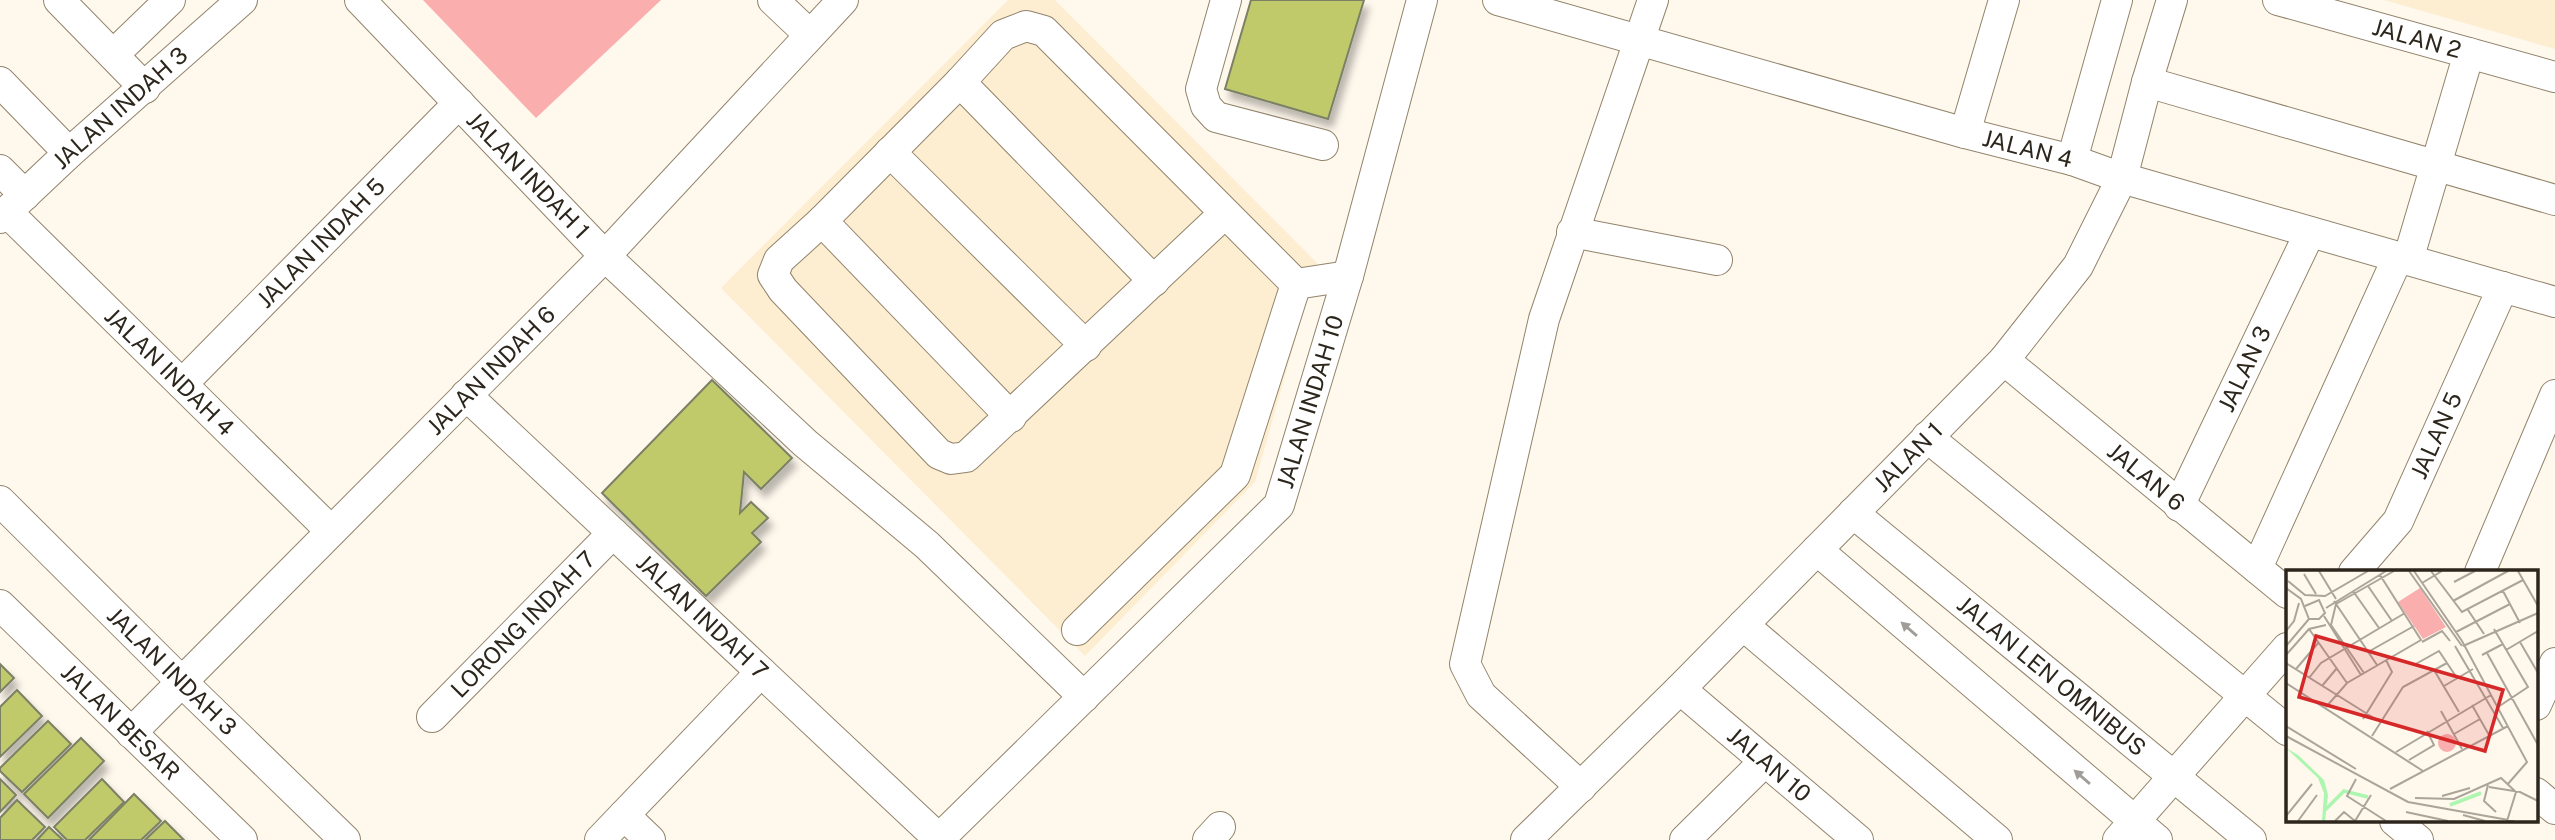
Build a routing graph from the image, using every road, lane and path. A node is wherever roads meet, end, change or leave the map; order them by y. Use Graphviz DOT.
graph roads {
  1 [pos="59,0"];
  2 [pos="170,0"];
  3 [pos="242,0"];
  4 [pos="360,0"];
  5 [pos="773,0"];
  6 [pos="843,0"];
  7 [pos="1226,0"];
  8 [pos="1422,0"];
  9 [pos="1499,0"];
  10 [pos="1653,0"];
  11 [pos="2004,0"];
  12 [pos="2117,0"];
  13 [pos="2172,0"];
  14 [pos="2278,0"];
  15 [pos="810,35"];
  16 [pos="1639,42"];
  17 [pos="2469,53"];
  18 [pos="113,55"];
  19 [pos="2555,77"];
  20 [pos="0,82"];
  21 [pos="960,82"];
  22 [pos="2147,82"];
  23 [pos="145,88"];
  24 [pos="459,103"];
  25 [pos="1965,133"];
  26 [pos="1323,145"];
  27 [pos="890,152"];
  28 [pos="69,153"];
  29 [pos="2072,160"];
  30 [pos="2436,165"];
  31 [pos="0,170"];
  32 [pos="2122,178"];
  33 [pos="2555,200"];
  34 [pos="11,208"];
  35 [pos="1224,214"];
  36 [pos="822,221"];
  37 [pos="1572,232"];
  38 [pos="2310,232"];
  39 [pos="605,256"];
  40 [pos="2403,258"];
  41 [pos="1717,260"];
  42 [pos="1348,276"];
  43 [pos="1154,281"];
  44 [pos="1296,285"];
  45 [pos="2503,287"];
  46 [pos="2555,302"];
  47 [pos="1086,346"];
  48 [pos="2004,360"];
  49 [pos="182,384"];
  50 [pos="466,395"];
  51 [pos="2555,395"];
  52 [pos="1011,417"];
  53 [pos="1927,437"];
  54 [pos="0,501"];
  55 [pos="2179,506"];
  56 [pos="1853,513"];
  57 [pos="331,531"];
  58 [pos="613,533"];
  59 [pos="1816,550"];
  60 [pos="2257,568"];
  61 [pos="2356,570"];
  62 [pos="2481,570"];
  63 [pos="2286,592"];
  64 [pos="0,605"];
  65 [pos="1743,625"];
  66 [pos="1077,631"];
  67 [pos="2286,649"];
  68 [pos="2555,663"];
  69 [pos="761,672"];
  70 [pos="182,682"];
  71 [pos="1680,689"];
  72 [pos="2246,695"];
  73 [pos="1084,697"];
  74 [pos="2538,701"];
  75 [pos="432,717"];
  76 [pos="2286,729"];
  77 [pos="131,733"];
  78 [pos="1765,761"];
  79 [pos="2174,776"];
  80 [pos="1581,787"];
  81 [pos="2538,795"];
  82 [pos="2555,809"];
  83 [pos="624,815"];
  84 [pos="2396,822"];
  85 [pos="2126,831"];
  86 [pos="1849,837"];
  87 [pos="939,839"];
  88 [pos="242,840"];
  89 [pos="345,840"];
  90 [pos="600,840"];
  91 [pos="650,840"];
  92 [pos="1526,840"];
  93 [pos="1685,840"];
  94 [pos="1997,840"];
  95 [pos="2157,840"];
  96 [pos="2251,840"];
  97 [pos="2418,840"];
  1 -- 18 [label="street"];
  2 -- 18 [label="street"];
  3 -- 23 [label="street, JALAN INDAH 3"];
  4 -- 24 [label="street, JALAN INDAH 1"];
  5 -- 15 [label="street"];
  6 -- 15 [label="street, JALAN INDAH 6"];
  7 -- 26 [label="street"];
  8 -- 42 [label="street, JALAN INDAH 10"];
  9 -- 16 [label="street, JALAN 4"];
  10 -- 16 [label="street"];
  11 -- 25 [label="street"];
  12 -- 29 [label="street"];
  13 -- 22 [label="street, JALAN 1"];
  14 -- 17 [label="street, JALAN 2"];
  15 -- 39 [label="street, JALAN INDAH 6"];
  16 -- 25 [label="street, JALAN 4"];
  16 -- 37 [label="street"];
  17 -- 19 [label="street, JALAN 2"];
  17 -- 30 [label="street"];
  18 -- 23 [label="street"];
  20 -- 28 [label="street"];
  21 -- 27 [label="street"];
  21 -- 35 [label="street"];
  21 -- 43 [label="street"];
  22 -- 30 [label="street"];
  22 -- 32 [label="street, JALAN 1"];
  23 -- 28 [label="street, JALAN INDAH 3"];
  24 -- 39 [label="street, JALAN INDAH 1"];
  24 -- 49 [label="street, JALAN INDAH 5"];
  25 -- 29 [label="street, JALAN 4"];
  27 -- 36 [label="street"];
  27 -- 47 [label="street"];
  28 -- 34 [label="street, JALAN INDAH 3"];
  29 -- 32 [label="street, JALAN 4"];
  30 -- 33 [label="street"];
  30 -- 40 [label="street"];
  31 -- 34 [label="street, JALAN INDAH 4"];
  32 -- 38 [label="street, JALAN 4"];
  32 -- 48 [label="street, JALAN 1"];
  34 -- 49 [label="street, JALAN INDAH 4"];
  35 -- 43 [label="street"];
  35 -- 44 [label="street"];
  36 -- 52 [label="street"];
  36 -- 52 [label="street"];
  37 -- 41 [label="street"];
  37 -- 80 [label="street"];
  38 -- 40 [label="street, JALAN 4"];
  38 -- 55 [label="street, JALAN 3"];
  39 -- 50 [label="street, JALAN INDAH 6"];
  39 -- 73 [label="street, JALAN INDAH 1"];
  40 -- 45 [label="street, JALAN 4"];
  40 -- 60 [label="street"];
  42 -- 44 [label="street"];
  42 -- 73 [label="street, JALAN INDAH 10"];
  43 -- 47 [label="street"];
  44 -- 66 [label="street"];
  45 -- 46 [label="street, JALAN 4"];
  45 -- 61 [label="street, JALAN 5"];
  47 -- 52 [label="street"];
  48 -- 53 [label="street, JALAN 1"];
  48 -- 55 [label="street, JALAN 6"];
  49 -- 57 [label="street, JALAN INDAH 4"];
  50 -- 57 [label="street, JALAN INDAH 6"];
  50 -- 58 [label="street, JALAN INDAH 7"];
  51 -- 62 [label="street"];
  53 -- 56 [label="street, JALAN 1"];
  53 -- 72 [label="street"];
  54 -- 70 [label="street, JALAN INDAH 3"];
  55 -- 60 [label="street, JALAN 6"];
  56 -- 59 [label="street, JALAN 1"];
  56 -- 79 [label="street, JALAN LEN OMNIBUS"];
  57 -- 70 [label="street, JALAN INDAH 6"];
  58 -- 69 [label="street, JALAN INDAH 7"];
  58 -- 75 [label="street, LORONG INDAH 7"];
  59 -- 65 [label="street, JALAN 1"];
  85 -- 59 [label="street, one-way"];
  60 -- 63 [label="street, JALAN 6"];
  64 -- 77 [label="street, JALAN BESAR"];
  65 -- 71 [label="street, JALAN 1"];
  65 -- 94 [label="street"];
  67 -- 72 [label="street"];
  68 -- 74 [label="street"];
  69 -- 83 [label="street"];
  69 -- 87 [label="street, JALAN INDAH 7"];
  70 -- 77 [label="street, JALAN INDAH 6"];
  70 -- 89 [label="street, JALAN INDAH 3"];
  71 -- 78 [label="street, JALAN 10"];
  71 -- 80 [label="street, JALAN 1"];
  72 -- 76 [label="street"];
  72 -- 79 [label="street"];
  73 -- 87 [label="street, JALAN INDAH 10"];
  77 -- 88 [label="street, JALAN BESAR"];
  78 -- 86 [label="street, JALAN 10"];
  78 -- 93 [label="street"];
  79 -- 85 [label="street"];
  79 -- 96 [label="street, JALAN LEN OMNIBUS"];
  80 -- 92 [label="street, JALAN 1"];
  81 -- 82 [label="street"];
  83 -- 90 [label="street"];
  83 -- 91 [label="street"];
  84 -- 97 [label="street"];
  85 -- 95 [label="street"];
}
